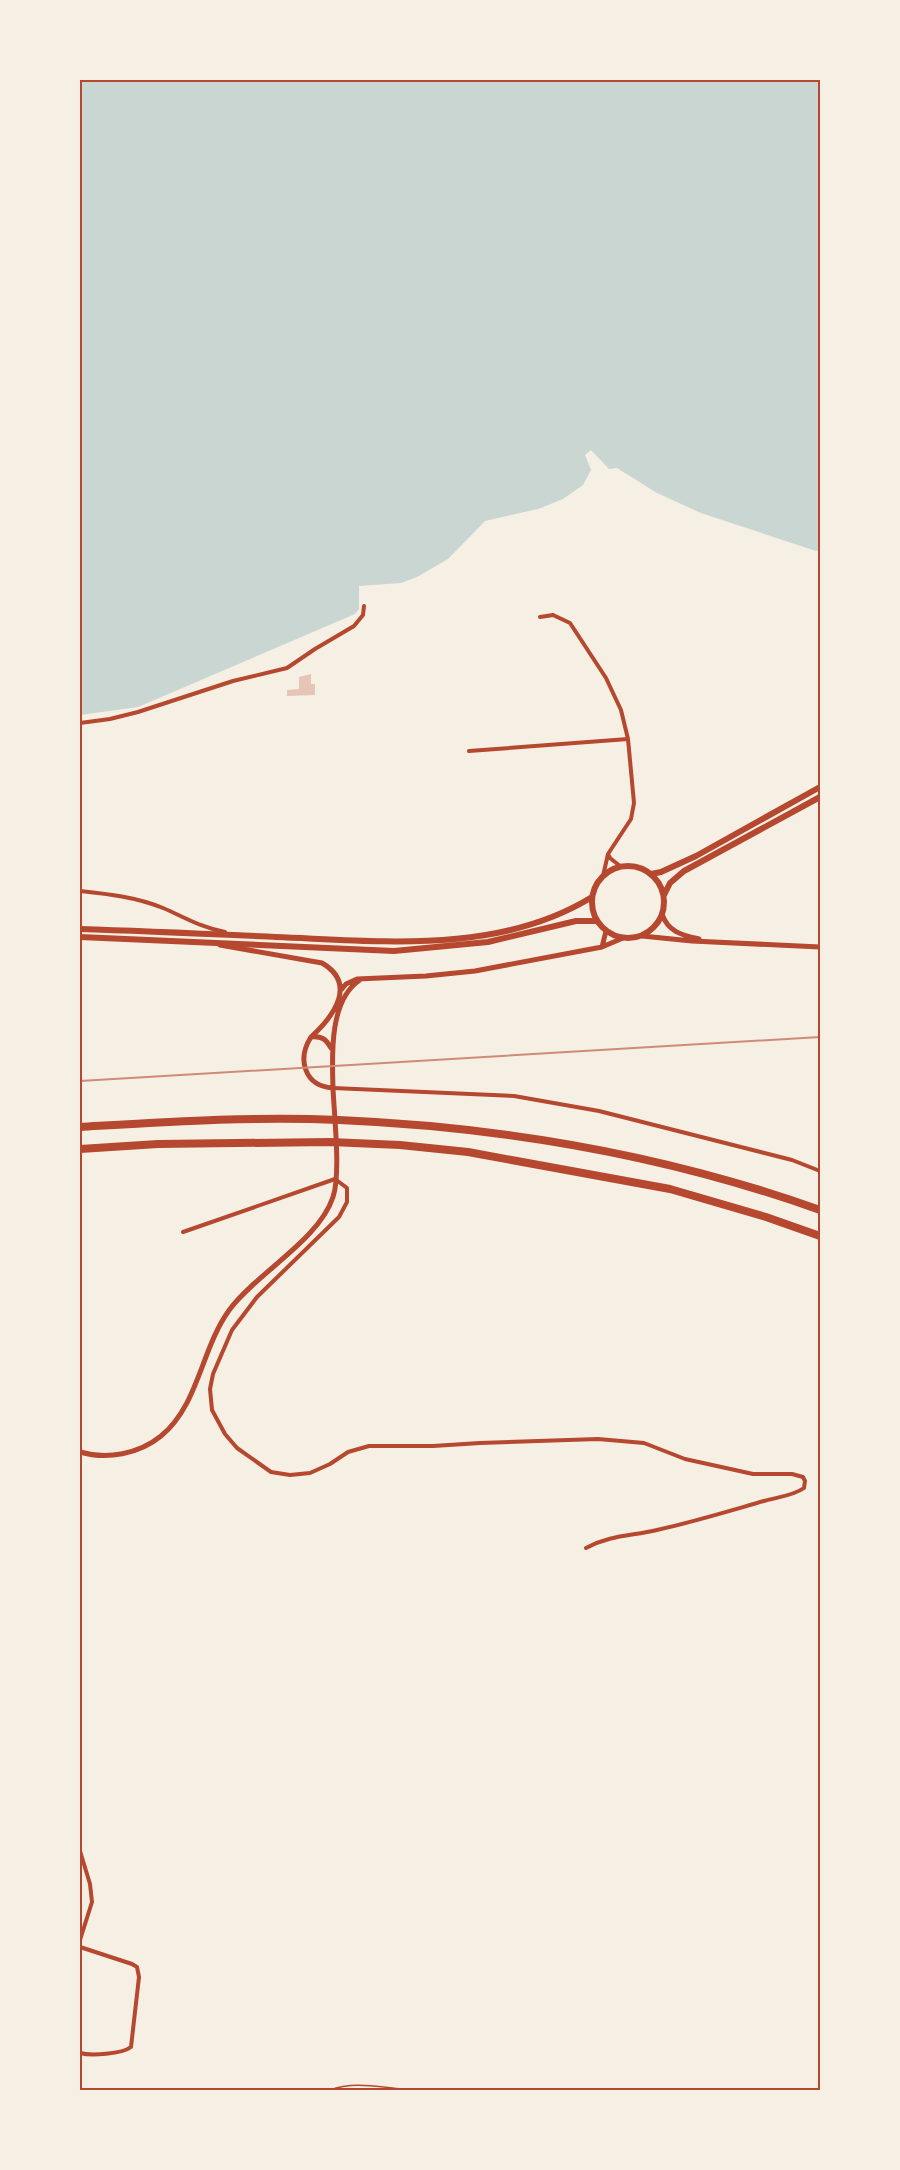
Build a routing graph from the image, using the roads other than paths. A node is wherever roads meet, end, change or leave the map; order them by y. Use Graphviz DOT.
graph roads {
  1 [pos="364,606"];
  2 [pos="540,617"];
  3 [pos="80,723"];
  4 [pos="627,739"];
  5 [pos="469,751"];
  6 [pos="820,788"];
  7 [pos="820,797"];
  8 [pos="608,854"];
  9 [pos="620,866"];
  10 [pos="651,874"];
  11 [pos="603,876"];
  12 [pos="80,891"];
  13 [pos="664,896"];
  14 [pos="592,897"];
  15 [pos="662,914"];
  16 [pos="597,921"];
  17 [pos="80,929"];
  18 [pos="606,932"];
  19 [pos="240,935"];
  20 [pos="642,936"];
  21 [pos="80,937"];
  22 [pos="623,938"];
  23 [pos="198,942"];
  24 [pos="716,942"];
  25 [pos="602,947"];
  26 [pos="820,947"];
  27 [pos="364,978"];
  28 [pos="340,990"];
  29 [pos="311,1037"];
  30 [pos="331,1048"];
  31 [pos="333,1088"];
  32 [pos="80,1127"];
  33 [pos="80,1149"];
  34 [pos="820,1171"];
  35 [pos="335,1179"];
  36 [pos="820,1210"];
  37 [pos="183,1232"];
  38 [pos="820,1236"];
  39 [pos="80,1452"];
  40 [pos="586,1548"];
  41 [pos="80,1851"];
  42 [pos="80,1940"];
  43 [pos="80,1947"];
  44 [pos="80,2053"];
  1 -- 3 [label="street"];
  2 -- 4 [label="street"];
  4 -- 5 [label="street"];
  4 -- 8 [label="street"];
  6 -- 10 [label="main road"];
  7 -- 13 [label="main road"];
  8 -- 9 [label="street"];
  8 -- 11 [label="street"];
  9 -- 10 [label="main road"];
  9 -- 11 [label="main road"];
  10 -- 13 [label="main road"];
  11 -- 14 [label="main road"];
  12 -- 19 [label="street"];
  13 -- 15 [label="main road"];
  14 -- 16 [label="main road"];
  14 -- 19 [label="main road"];
  15 -- 20 [label="main road"];
  15 -- 24 [label="main road"];
  16 -- 18 [label="main road"];
  16 -- 23 [label="main road"];
  17 -- 19 [label="main road"];
  18 -- 22 [label="main road"];
  18 -- 25 [label="main road"];
  20 -- 22 [label="main road"];
  20 -- 24 [label="main road"];
  21 -- 23 [label="main road"];
  22 -- 25 [label="main road"];
  23 -- 28 [label="main road"];
  24 -- 26 [label="main road"];
  25 -- 27 [label="main road"];
  27 -- 28 [label="main road"];
  27 -- 30 [label="main road"];
  28 -- 29 [label="main road"];
  29 -- 30 [label="main road"];
  29 -- 31 [label="main road"];
  30 -- 31 [label="main road"];
  31 -- 34 [label="street"];
  31 -- 35 [label="main road"];
  32 -- 36 [label="highway"];
  33 -- 38 [label="highway"];
  35 -- 37 [label="street"];
  35 -- 39 [label="main road"];
  35 -- 40 [label="street"];
  41 -- 42 [label="street"];
  43 -- 44 [label="street"];
}
